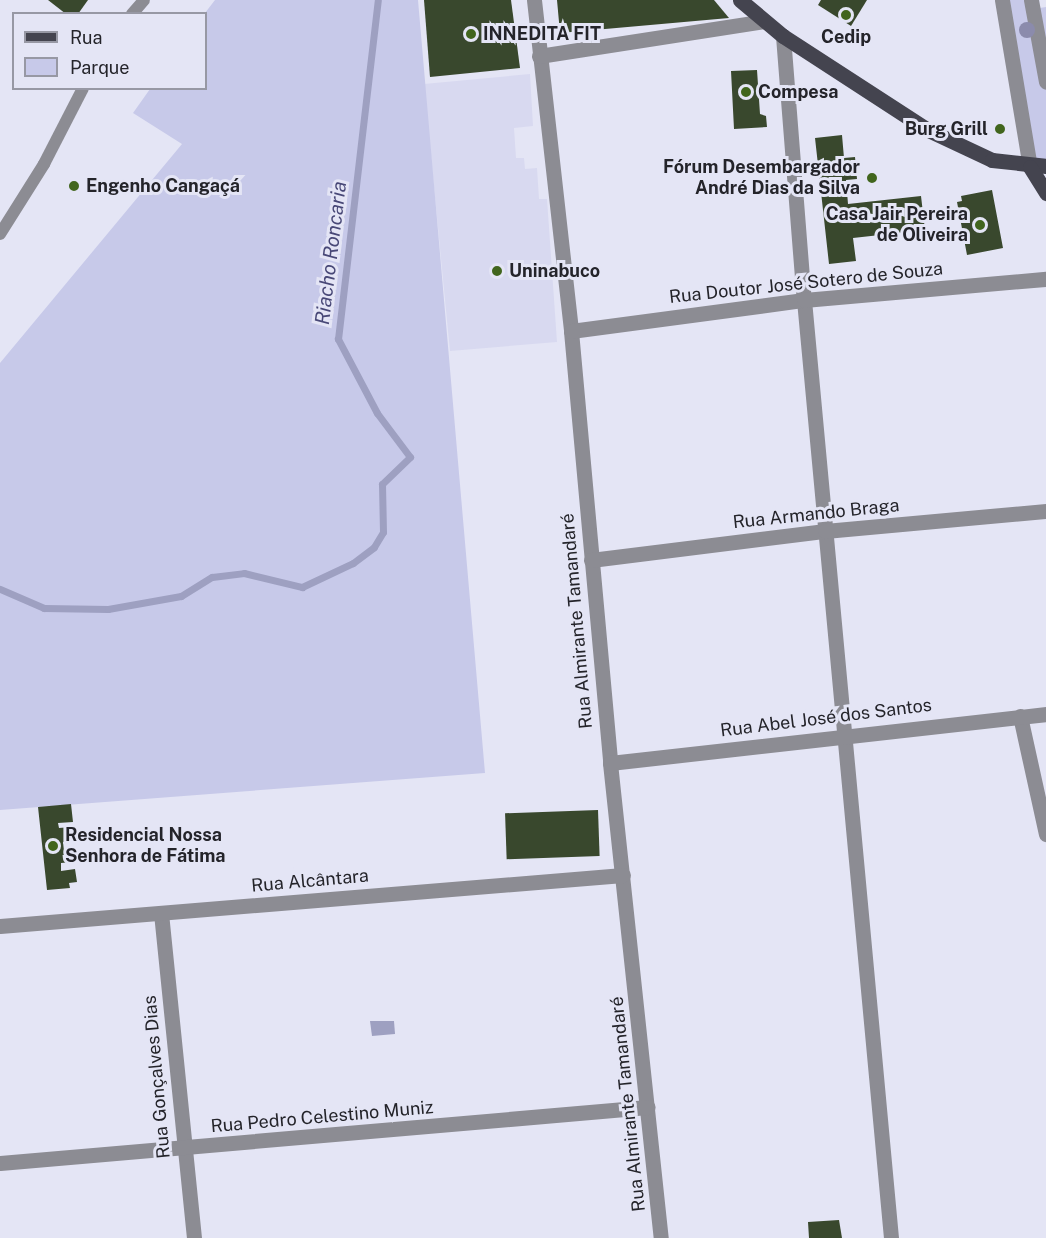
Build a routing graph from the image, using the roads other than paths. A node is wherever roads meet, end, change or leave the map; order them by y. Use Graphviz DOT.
graph roads {
  1 [pos="144,0"];
  2 [pos="534,0"];
  3 [pos="740,0"];
  4 [pos="1002,0"];
  5 [pos="1031,0"];
  6 [pos="134,12"];
  7 [pos="764,21"];
  8 [pos="783,36"];
  9 [pos="539,56"];
  10 [pos="1046,82"];
  11 [pos="82,90"];
  12 [pos="1038,166"];
  13 [pos="1046,193"];
  14 [pos="0,234"];
  15 [pos="1046,279"];
  16 [pos="804,300"];
  17 [pos="571,331"];
  18 [pos="1046,511"];
  19 [pos="825,531"];
  20 [pos="591,560"];
  21 [pos="1046,714"];
  22 [pos="1020,716"];
  23 [pos="845,735"];
  24 [pos="610,763"];
  25 [pos="1046,834"];
  26 [pos="623,875"];
  27 [pos="161,913"];
  28 [pos="0,926"];
  29 [pos="648,1107"];
  30 [pos="183,1149"];
  31 [pos="0,1163"];
  32 [pos="194,1238"];
  33 [pos="661,1238"];
  34 [pos="891,1238"];
  1 -- 6 [label="lane"];
  2 -- 9 [label="street, Rua Almirante Tamandaré"];
  3 -- 7 [label="main road"];
  4 -- 12 [label="street"];
  5 -- 10 [label="street"];
  7 -- 8 [label="main road"];
  7 -- 9 [label="street"];
  8 -- 12 [label="main road"];
  8 -- 16 [label="street"];
  9 -- 17 [label="street, Rua Almirante Tamandaré"];
  11 -- 14 [label="lane"];
  12 -- 13 [label="main road"];
  15 -- 16 [label="street, Rua Doutor José Sotero de Souza"];
  16 -- 17 [label="street, Rua Doutor José Sotero de Souza"];
  16 -- 19 [label="street"];
  17 -- 20 [label="street, Rua Almirante Tamandaré"];
  18 -- 19 [label="street, Rua Armando Braga"];
  19 -- 20 [label="street, Rua Armando Braga"];
  19 -- 23 [label="street"];
  20 -- 24 [label="street, Rua Almirante Tamandaré"];
  21 -- 22 [label="street, Rua Abel José dos Santos"];
  22 -- 23 [label="street, Rua Abel José dos Santos"];
  22 -- 25 [label="street"];
  23 -- 24 [label="street, Rua Abel José dos Santos"];
  23 -- 34 [label="street"];
  24 -- 26 [label="street, Rua Almirante Tamandaré"];
  26 -- 27 [label="street, Rua Alcântara"];
  26 -- 29 [label="street, Rua Almirante Tamandaré"];
  27 -- 28 [label="street, Rua Alcântara"];
  27 -- 30 [label="street, Rua Gonçalves Dias"];
  29 -- 30 [label="street, Rua Pedro Celestino Muniz"];
  29 -- 33 [label="street, Rua Almirante Tamandaré"];
  30 -- 31 [label="street, Rua Pedro Celestino Muniz"];
  30 -- 32 [label="street, Rua Gonçalves Dias"];
}
